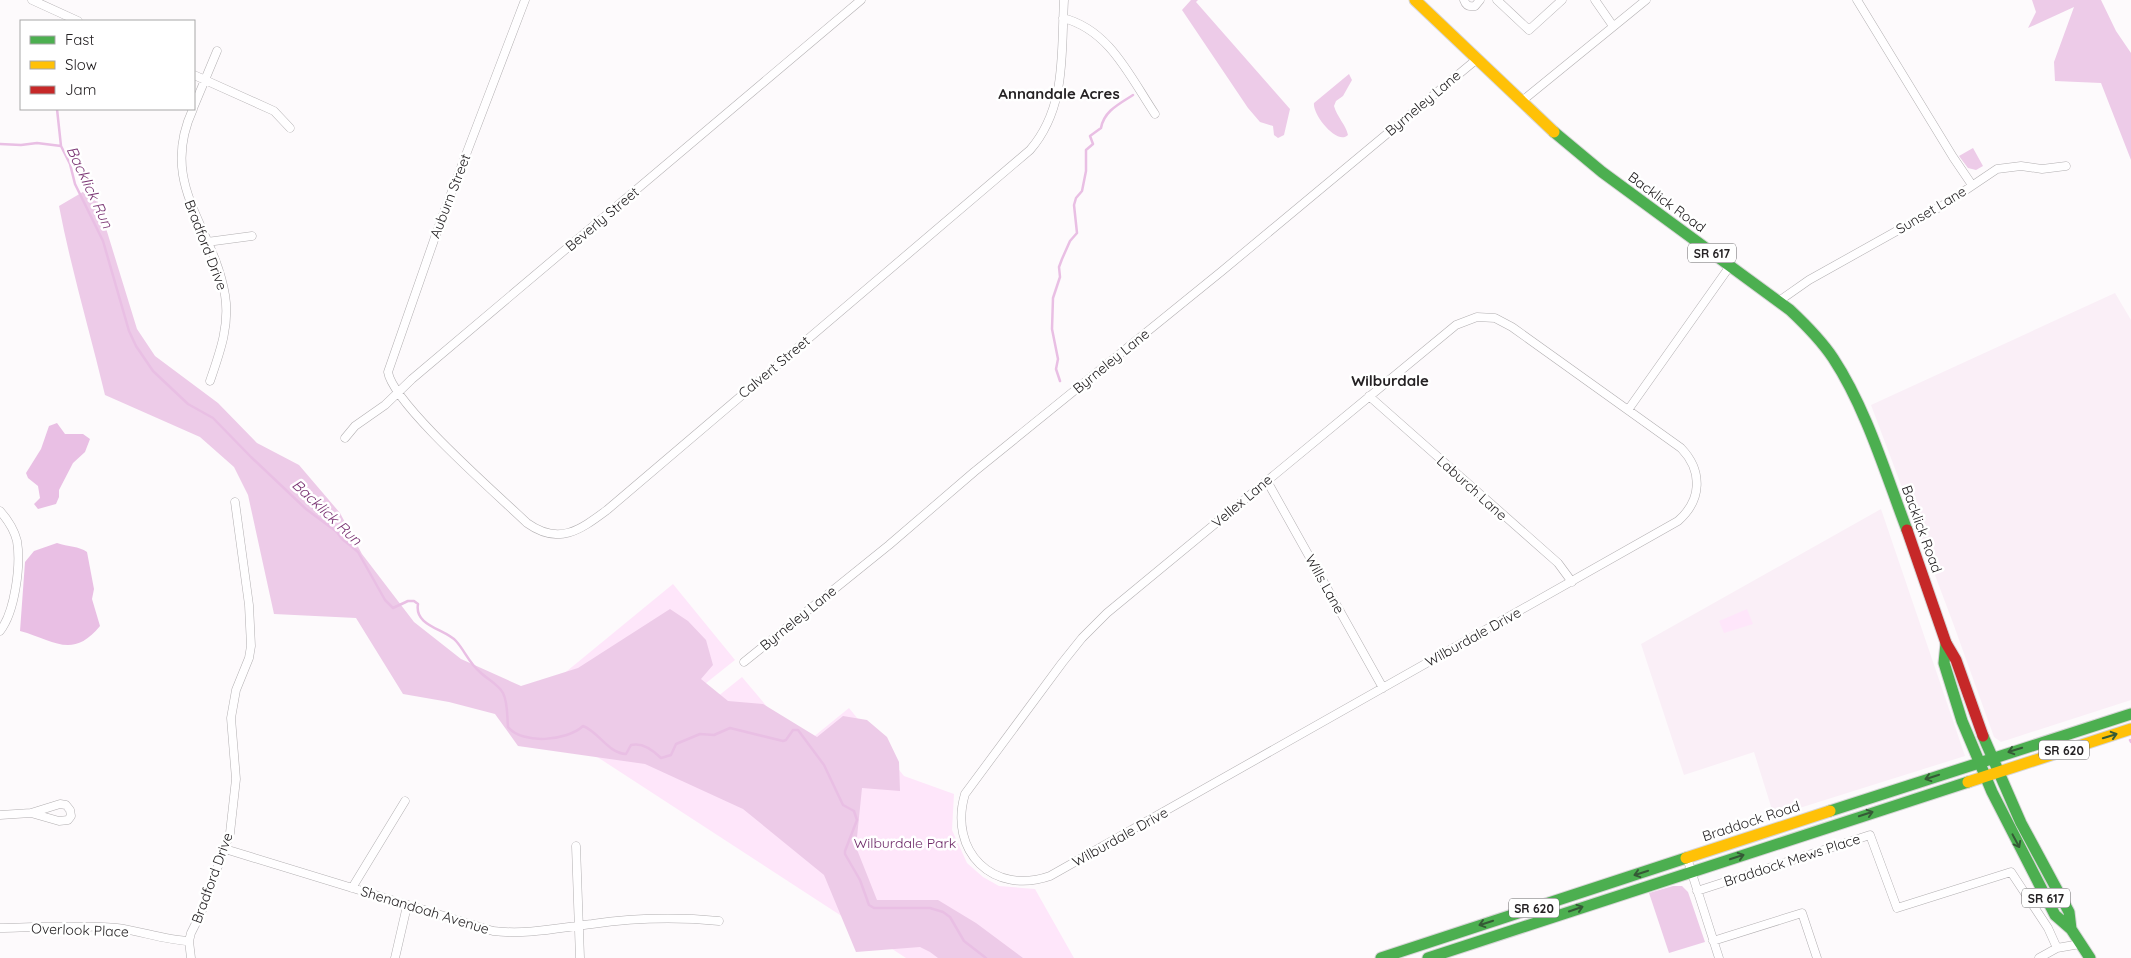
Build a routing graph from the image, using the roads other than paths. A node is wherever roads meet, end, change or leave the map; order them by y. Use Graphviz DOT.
graph roads {
  1 [pos="32,0"];
  2 [pos="525,0"];
  3 [pos="861,0"];
  4 [pos="1064,0"];
  5 [pos="1415,0"];
  6 [pos="1464,0"];
  7 [pos="1480,0"];
  8 [pos="1497,0"];
  9 [pos="1562,0"];
  10 [pos="1595,0"];
  11 [pos="1646,0"];
  12 [pos="1857,0"];
  13 [pos="1063,18"];
  14 [pos="76,20"];
  15 [pos="1613,26"];
  16 [pos="217,51"];
  17 [pos="1477,59"];
  18 [pos="195,75"];
  19 [pos="206,80"];
  20 [pos="1522,101"];
  21 [pos="195,104"];
  22 [pos="192,110"];
  23 [pos="1156,114"];
  24 [pos="290,128"];
  25 [pos="2066,166"];
  26 [pos="1972,185"];
  27 [pos="252,236"];
  28 [pos="207,242"];
  29 [pos="1730,266"];
  30 [pos="1779,301"];
  31 [pos="210,381"];
  32 [pos="398,393"];
  33 [pos="1369,396"];
  34 [pos="1628,410"];
  35 [pos="345,438"];
  36 [pos="1267,481"];
  37 [pos="234,502"];
  38 [pos="0,511"];
  39 [pos="1572,582"];
  40 [pos="0,631"];
  41 [pos="1946,642"];
  42 [pos="744,662"];
  43 [pos="1383,688"];
  44 [pos="2131,714"];
  45 [pos="2131,729"];
  46 [pos="1991,758"];
  47 [pos="1979,762"];
  48 [pos="1997,772"];
  49 [pos="1985,776"];
  50 [pos="405,800"];
  51 [pos="31,813"];
  52 [pos="0,815"];
  53 [pos="576,846"];
  54 [pos="225,849"];
  55 [pos="1687,858"];
  56 [pos="978,863"];
  57 [pos="1691,872"];
  58 [pos="352,888"];
  59 [pos="1697,891"];
  60 [pos="407,906"];
  61 [pos="719,921"];
  62 [pos="578,926"];
  63 [pos="0,928"];
  64 [pos="2071,929"];
  65 [pos="189,941"];
  66 [pos="1713,941"];
  67 [pos="2080,944"];
  68 [pos="1419,946"];
  69 [pos="2057,948"];
  70 [pos="191,958"];
  71 [pos="395,958"];
  72 [pos="580,958"];
  73 [pos="1381,958"];
  74 [pos="1429,958"];
  75 [pos="1719,958"];
  76 [pos="1817,958"];
  77 [pos="2039,958"];
  78 [pos="2090,958"];
  1 -- 14 [label="street"];
  2 -- 32 [label="street, Auburn Street"];
  3 -- 32 [label="street, Beverly Street"];
  4 -- 13 [label="street, Calvert Street"];
  5 -- 17 [label="main road, Backlick Road / SR 617"];
  6 -- 7 [label="street"];
  8 -- 9 [label="street"];
  10 -- 15 [label="street"];
  11 -- 15 [label="street"];
  12 -- 26 [label="street, Sunset Lane"];
  13 -- 23 [label="street"];
  13 -- 32 [label="street, Calvert Street"];
  15 -- 20 [label="street"];
  16 -- 19 [label="street, Bradford Drive"];
  17 -- 20 [label="main road, Backlick Road / SR 617"];
  17 -- 42 [label="street, Byrneley Lane"];
  18 -- 19 [label="street"];
  19 -- 21 [label="street, Bradford Drive"];
  19 -- 24 [label="street"];
  20 -- 29 [label="main road, Backlick Road / SR 617"];
  22 -- 28 [label="street, Bradford Drive"];
  25 -- 26 [label="street"];
  26 -- 30 [label="street, Sunset Lane"];
  27 -- 28 [label="street"];
  28 -- 31 [label="street, Bradford Drive"];
  29 -- 30 [label="main road, Backlick Road / SR 617"];
  29 -- 34 [label="street"];
  30 -- 41 [label="main road, Backlick Road / SR 617"];
  32 -- 35 [label="street, Beverly Street"];
  33 -- 34 [label="street, Vellex Lane"];
  33 -- 36 [label="street, Vellex Lane"];
  33 -- 39 [label="street, Laburch Lane"];
  34 -- 39 [label="street, Wilburdale Drive"];
  36 -- 43 [label="street, Wills Lane"];
  36 -- 56 [label="street, Vellex Lane"];
  37 -- 54 [label="street, Bradford Drive"];
  38 -- 40 [label="street"];
  39 -- 43 [label="street, Wilburdale Drive"];
  41 -- 46 [label="main road, Backlick Road / SR 617"];
  41 -- 47 [label="main road, Backlick Road / SR 617"];
  43 -- 56 [label="street, Wilburdale Drive"];
  44 -- 46 [label="main road, Braddock Road / SR 620, one-way"];
  48 -- 45 [label="main road, SR 620, one-way"];
  46 -- 47 [label="main road, Braddock Road / SR 620"];
  46 -- 48 [label="main road, Backlick Road / SR 617"];
  47 -- 49 [label="main road, Backlick Road / SR 617"];
  47 -- 55 [label="main road, Braddock Road / SR 620, one-way"];
  48 -- 49 [label="main road, SR 620"];
  48 -- 64 [label="main road, Backlick Road / SR 617"];
  57 -- 49 [label="main road, SR 620, one-way"];
  49 -- 64 [label="main road, Backlick Road / SR 617, one-way"];
  50 -- 58 [label="street"];
  51 -- 52 [label="street"];
  53 -- 62 [label="street"];
  54 -- 58 [label="street, Shenandoah Avenue"];
  54 -- 65 [label="street, Bradford Drive"];
  55 -- 57 [label="street"];
  55 -- 68 [label="main road, Braddock Road / SR 620, one-way"];
  57 -- 59 [label="street"];
  74 -- 57 [label="main road, SR 620, one-way"];
  58 -- 60 [label="street, Shenandoah Avenue"];
  59 -- 66 [label="street"];
  59 -- 69 [label="street, Braddock Mews Place"];
  60 -- 62 [label="street, Shenandoah Avenue"];
  60 -- 71 [label="street"];
  61 -- 62 [label="street, Shenandoah Avenue"];
  62 -- 72 [label="street"];
  63 -- 65 [label="street, Overlook Place"];
  64 -- 67 [label="main road, Backlick Road / SR 617"];
  65 -- 70 [label="street, Bradford Drive"];
  66 -- 75 [label="street"];
  66 -- 76 [label="street"];
  67 -- 69 [label="street"];
  67 -- 78 [label="main road, Backlick Road / SR 617"];
  68 -- 73 [label="main road, Braddock Road / SR 620"];
  68 -- 74 [label="street"];
  69 -- 77 [label="street"];
}
